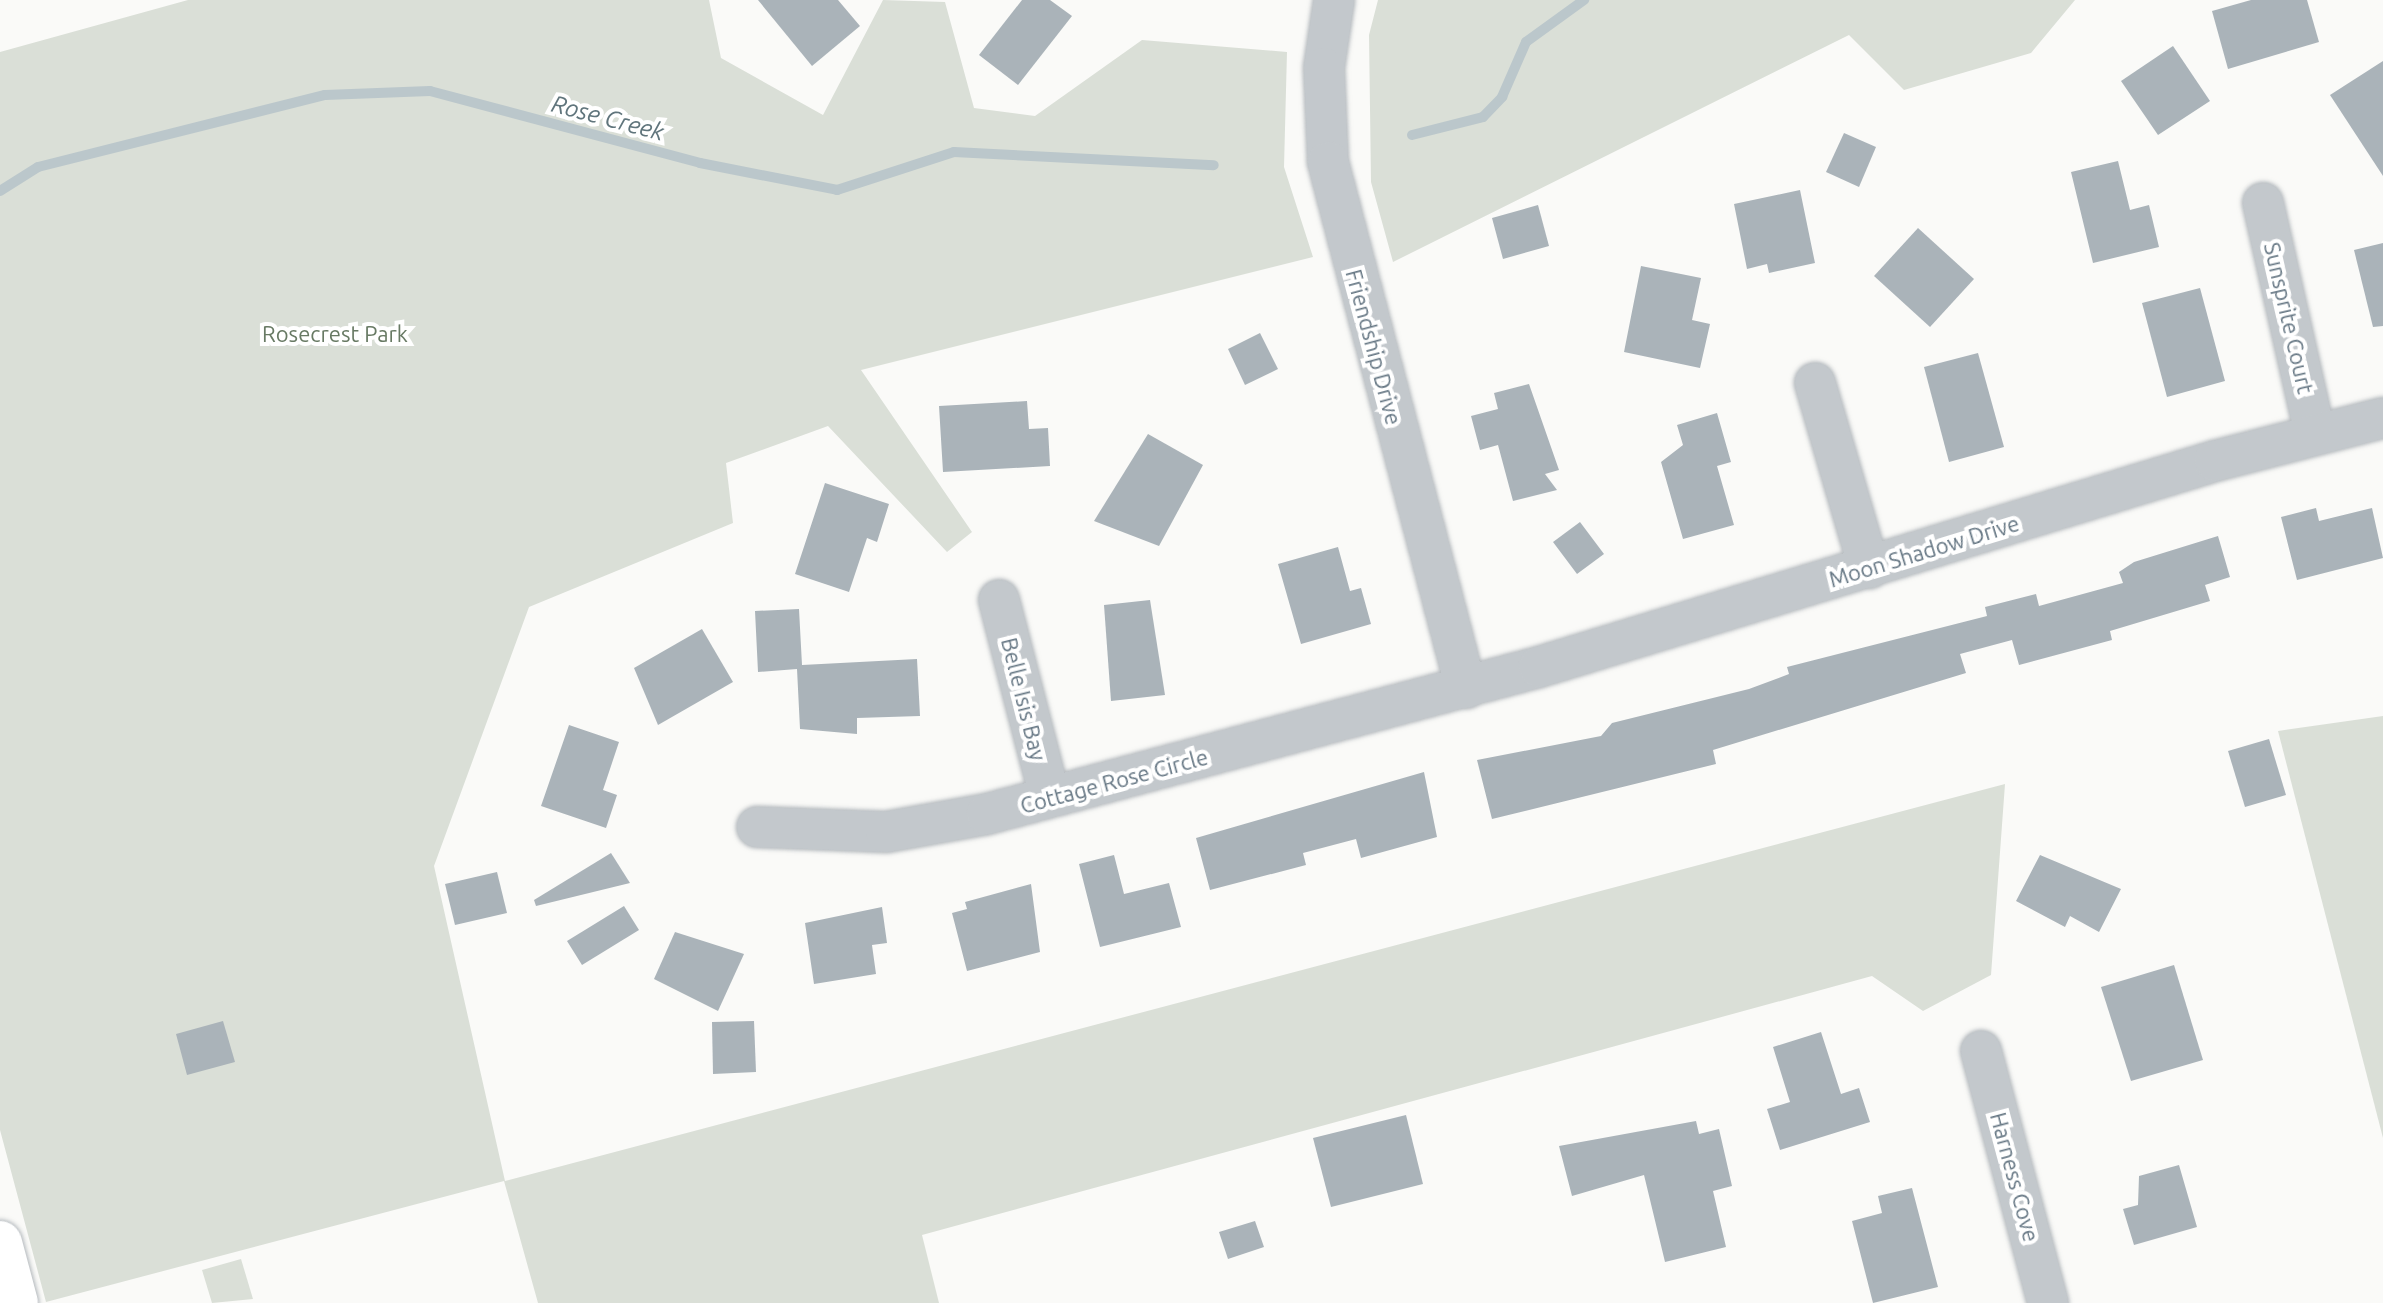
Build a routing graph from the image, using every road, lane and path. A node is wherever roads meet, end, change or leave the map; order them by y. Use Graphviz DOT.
graph roads {
  1 [pos="1334,0"];
  2 [pos="2263,203"];
  3 [pos="1815,383"];
  4 [pos="2383,418"];
  5 [pos="2315,433"];
  6 [pos="1869,568"];
  7 [pos="999,600"];
  8 [pos="1466,688"];
  9 [pos="1050,797"];
  10 [pos="757,827"];
  11 [pos="1981,1051"];
  12 [pos="0,1243"];
  13 [pos="16,1303"];
  14 [pos="2048,1303"];
  1 -- 8 [label="street, Friendship Drive"];
  2 -- 5 [label="street, Sunsprite Court"];
  3 -- 6 [label="street"];
  4 -- 5 [label="street, Moon Shadow Drive"];
  5 -- 6 [label="street, Moon Shadow Drive"];
  6 -- 8 [label="street, Moon Shadow Drive"];
  7 -- 9 [label="street, Belle Isis Bay"];
  8 -- 9 [label="street, Cottage Rose Circle"];
  9 -- 10 [label="street, Cottage Rose Circle"];
  11 -- 14 [label="street, Harness Cove"];
  12 -- 13 [label="main road"];
}
